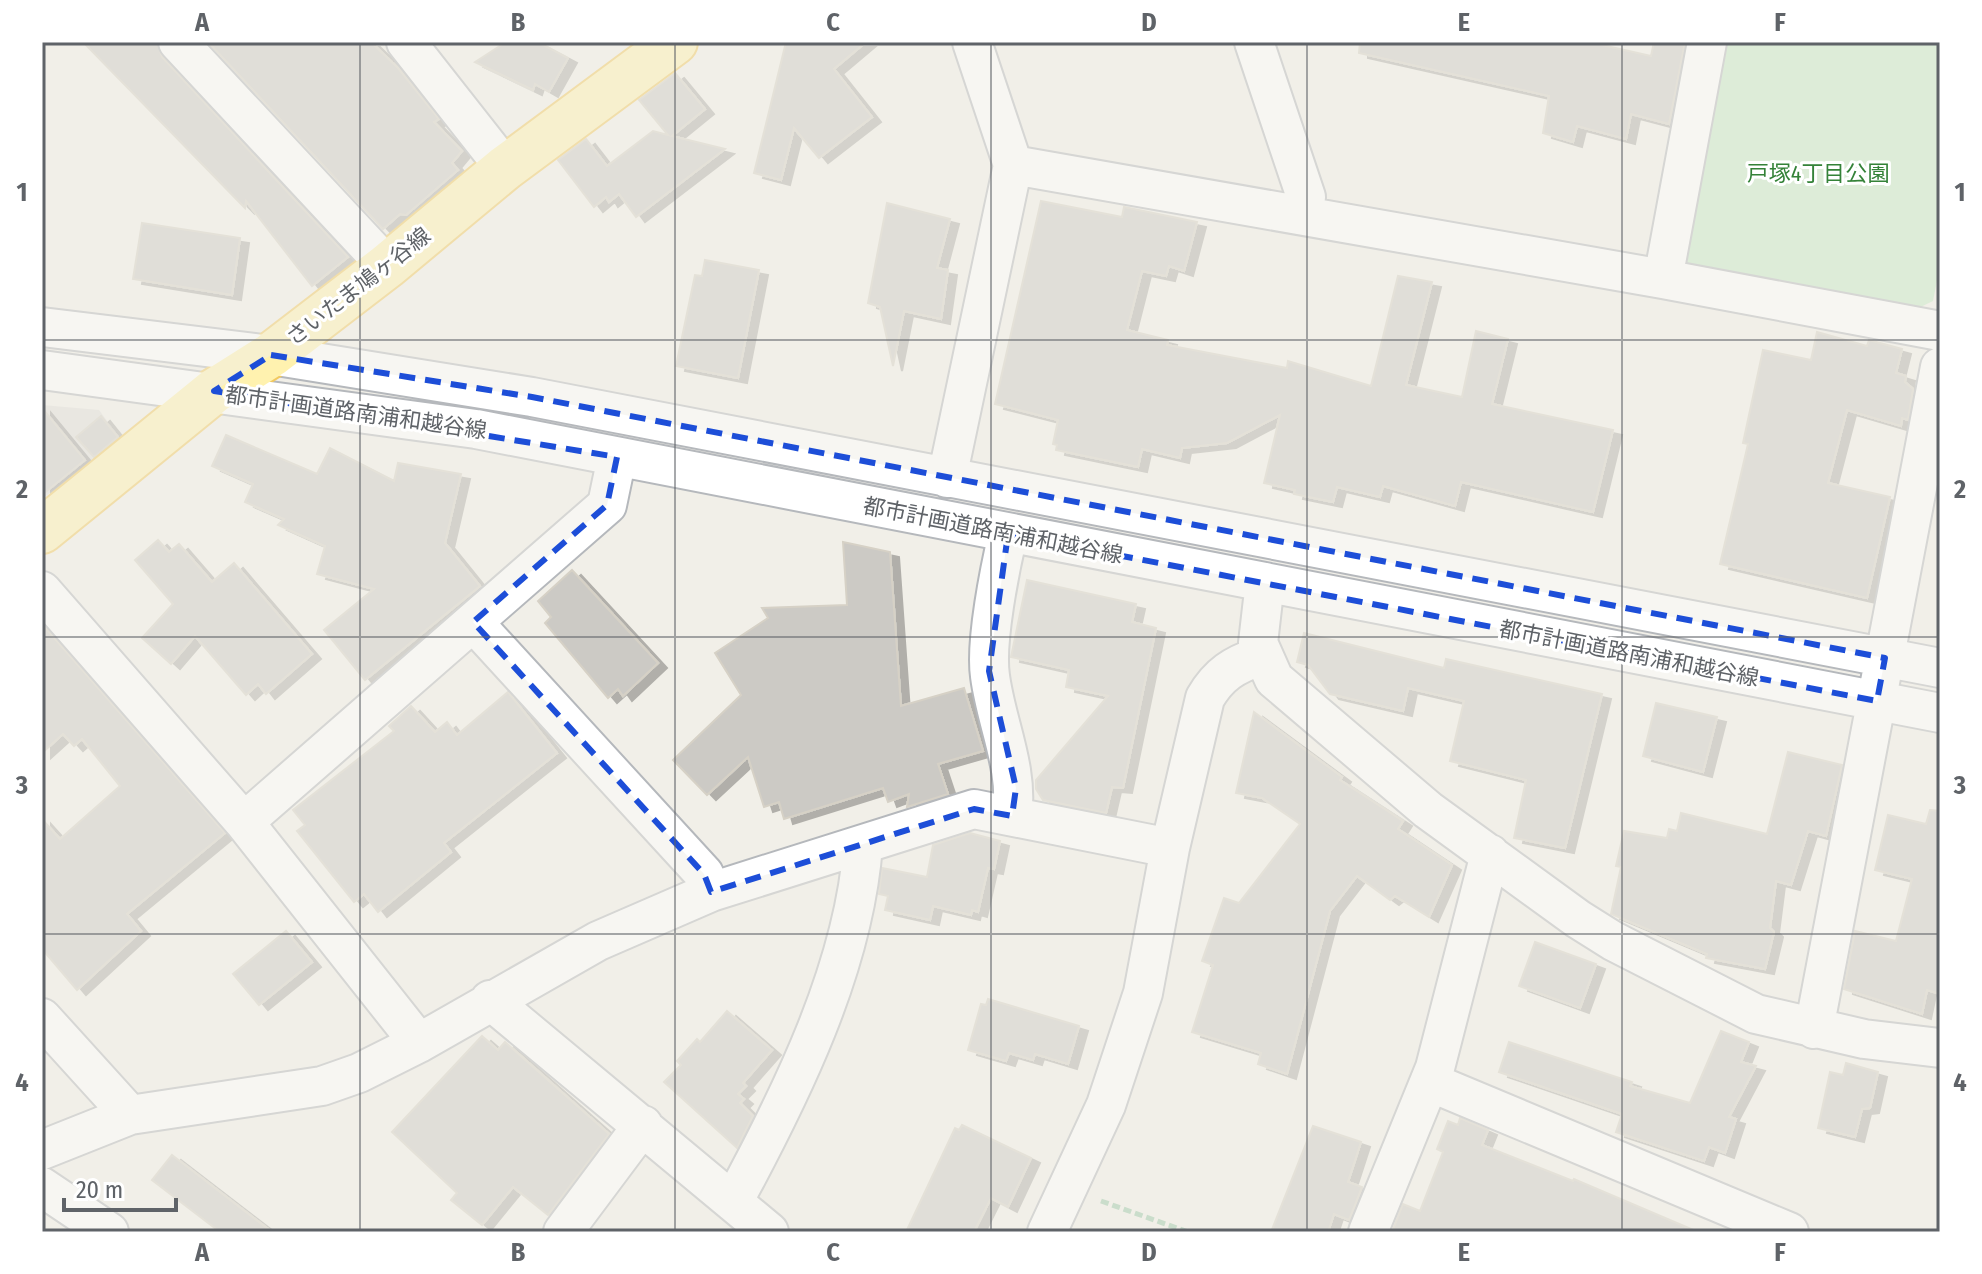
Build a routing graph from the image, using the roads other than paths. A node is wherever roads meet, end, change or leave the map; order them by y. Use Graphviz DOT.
graph roads {
  1 [pos="178,42"];
  2 [pos="406,42"];
  3 [pos="675,42"];
  4 [pos="972,42"];
  5 [pos="1254,42"];
  6 [pos="1707,42"];
  7 [pos="1013,165"];
  8 [pos="505,168"];
  9 [pos="1303,215"];
  10 [pos="387,266"];
  11 [pos="1663,279"];
  12 [pos="42,327"];
  13 [pos="1940,331"];
  14 [pos="271,355"];
  15 [pos="1940,367"];
  16 [pos="42,370"];
  17 [pos="214,391"];
  18 [pos="617,457"];
  19 [pos="947,478"];
  20 [pos="42,531"];
  21 [pos="1008,534"];
  22 [pos="1265,582"];
  23 [pos="42,591"];
  24 [pos="473,622"];
  25 [pos="1260,656"];
  26 [pos="1885,658"];
  27 [pos="1940,668"];
  28 [pos="1877,701"];
  29 [pos="1940,713"];
  30 [pos="1012,816"];
  31 [pos="244,822"];
  32 [pos="863,845"];
  33 [pos="1170,848"];
  34 [pos="1490,854"];
  35 [pos="711,892"];
  36 [pos="490,1000"];
  37 [pos="42,1018"];
  38 [pos="1814,1029"];
  39 [pos="419,1043"];
  40 [pos="1940,1048"];
  41 [pos="1430,1082"];
  42 [pos="130,1115"];
  43 [pos="643,1125"];
  44 [pos="42,1150"];
  45 [pos="42,1187"];
  46 [pos="748,1221"];
  47 [pos="109,1232"];
  48 [pos="563,1232"];
  49 [pos="1047,1232"];
  50 [pos="1368,1232"];
  51 [pos="1789,1232"];
  1 -- 10 [label="street"];
  2 -- 8 [label="street"];
  3 -- 8 [label="main road, さいたま鳩ヶ谷線"];
  4 -- 7 [label="street"];
  5 -- 9 [label="street"];
  6 -- 11 [label="street"];
  7 -- 9 [label="street"];
  7 -- 19 [label="street"];
  8 -- 10 [label="main road, さいたま鳩ヶ谷線"];
  9 -- 11 [label="street"];
  10 -- 14 [label="main road, さいたま鳩ヶ谷線"];
  11 -- 13 [label="street"];
  12 -- 14 [label="street, 都市計画道路南浦和越谷線"];
  14 -- 17 [label="main road, さいたま鳩ヶ谷線"];
  14 -- 19 [label="street, 都市計画道路南浦和越谷線"];
  15 -- 26 [label="street"];
  16 -- 17 [label="street, 都市計画道路南浦和越谷線"];
  17 -- 18 [label="street, 都市計画道路南浦和越谷線"];
  17 -- 20 [label="main road, さいたま鳩ヶ谷線"];
  18 -- 21 [label="street, 都市計画道路南浦和越谷線"];
  18 -- 24 [label="street"];
  19 -- 26 [label="street, 都市計画道路南浦和越谷線"];
  21 -- 22 [label="street, 都市計画道路南浦和越谷線"];
  21 -- 30 [label="street"];
  22 -- 25 [label="street"];
  22 -- 28 [label="street, 都市計画道路南浦和越谷線"];
  23 -- 31 [label="street"];
  24 -- 31 [label="street"];
  24 -- 35 [label="street"];
  25 -- 33 [label="street"];
  25 -- 34 [label="street"];
  26 -- 27 [label="street, 都市計画道路南浦和越谷線"];
  26 -- 28 [label="street"];
  28 -- 29 [label="street, 都市計画道路南浦和越谷線"];
  28 -- 38 [label="street"];
  30 -- 32 [label="street"];
  30 -- 33 [label="street"];
  31 -- 39 [label="street"];
  32 -- 35 [label="street"];
  32 -- 46 [label="street"];
  33 -- 49 [label="street"];
  34 -- 38 [label="street"];
  34 -- 41 [label="street"];
  35 -- 36 [label="street"];
  36 -- 39 [label="street"];
  36 -- 43 [label="street"];
  37 -- 42 [label="street"];
  38 -- 40 [label="street"];
  39 -- 42 [label="street"];
  41 -- 50 [label="street"];
  41 -- 51 [label="street"];
  42 -- 44 [label="street"];
  43 -- 46 [label="street"];
  43 -- 48 [label="street"];
  45 -- 47 [label="street"];
}
